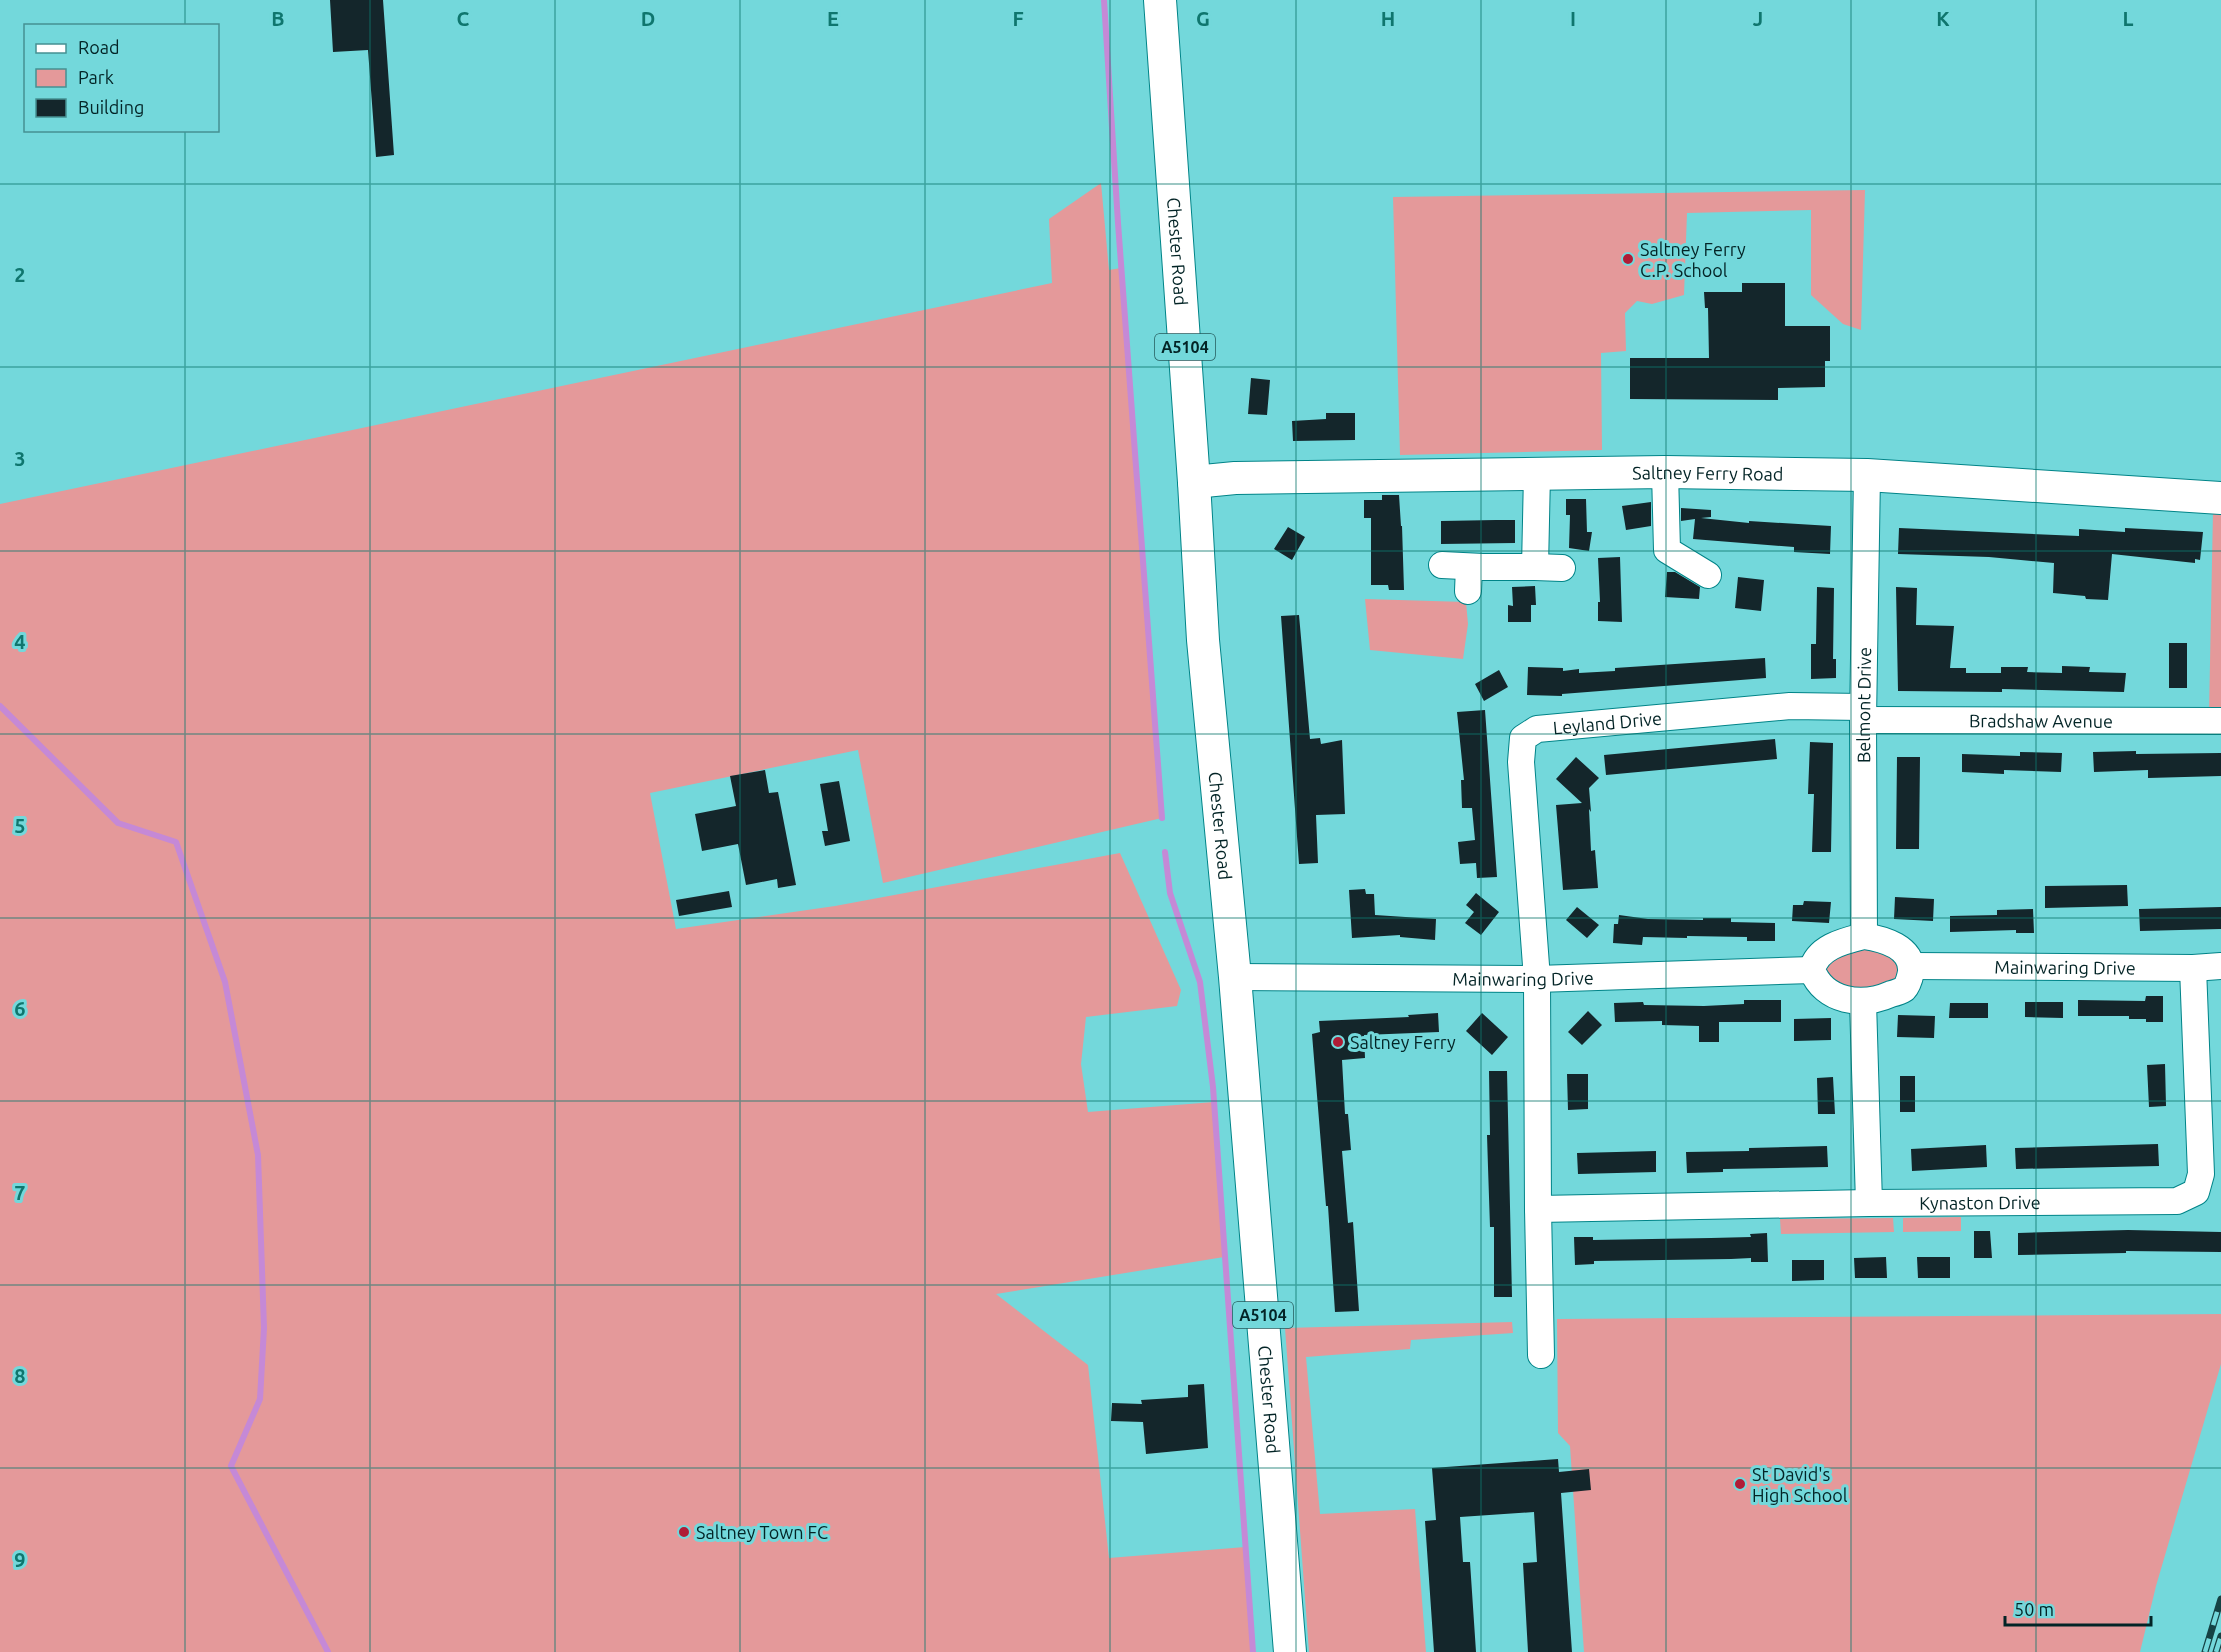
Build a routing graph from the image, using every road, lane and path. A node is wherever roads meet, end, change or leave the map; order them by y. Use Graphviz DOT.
graph roads {
  1 [pos="1160,0"];
  2 [pos="1665,472"];
  3 [pos="1537,474"];
  4 [pos="1867,475"];
  5 [pos="1194,482"];
  6 [pos="2221,498"];
  7 [pos="1442,565"];
  8 [pos="1535,567"];
  9 [pos="1562,568"];
  10 [pos="1708,575"];
  11 [pos="1863,714"];
  12 [pos="2221,722"];
  13 [pos="1864,936"];
  14 [pos="1911,966"];
  15 [pos="2221,966"];
  16 [pos="2193,968"];
  17 [pos="1812,970"];
  18 [pos="1235,977"];
  19 [pos="1537,979"];
  20 [pos="1863,1002"];
  21 [pos="1869,1203"];
  22 [pos="1538,1209"];
  23 [pos="1541,1355"];
  24 [pos="1290,1652"];
  1 -- 5 [label="main road, Chester Road / A5104"];
  2 -- 3 [label="main road, Saltney Ferry Road"];
  2 -- 4 [label="main road, Saltney Ferry Road"];
  2 -- 10 [label="street"];
  3 -- 5 [label="main road, Saltney Ferry Road"];
  3 -- 8 [label="street"];
  4 -- 6 [label="main road, Saltney Ferry Road"];
  4 -- 11 [label="street, Belmont Drive"];
  5 -- 18 [label="main road, Chester Road / A5104"];
  7 -- 8 [label="street"];
  8 -- 9 [label="street"];
  11 -- 12 [label="street, Bradshaw Avenue"];
  11 -- 13 [label="street, Belmont Drive"];
  11 -- 19 [label="street, Leyland Drive"];
  13 -- 14 [label="street"];
  13 -- 17 [label="street"];
  14 -- 16 [label="street, Mainwaring Drive"];
  14 -- 20 [label="street"];
  15 -- 16 [label="street, Mainwaring Drive"];
  16 -- 21 [label="street, Kynaston Drive"];
  17 -- 19 [label="street, Mainwaring Drive"];
  17 -- 20 [label="street"];
  18 -- 19 [label="street, Mainwaring Drive"];
  18 -- 24 [label="main road, Chester Road / A5104"];
  19 -- 22 [label="street"];
  20 -- 21 [label="street"];
  21 -- 22 [label="street, Kynaston Drive"];
  22 -- 23 [label="street"];
}
